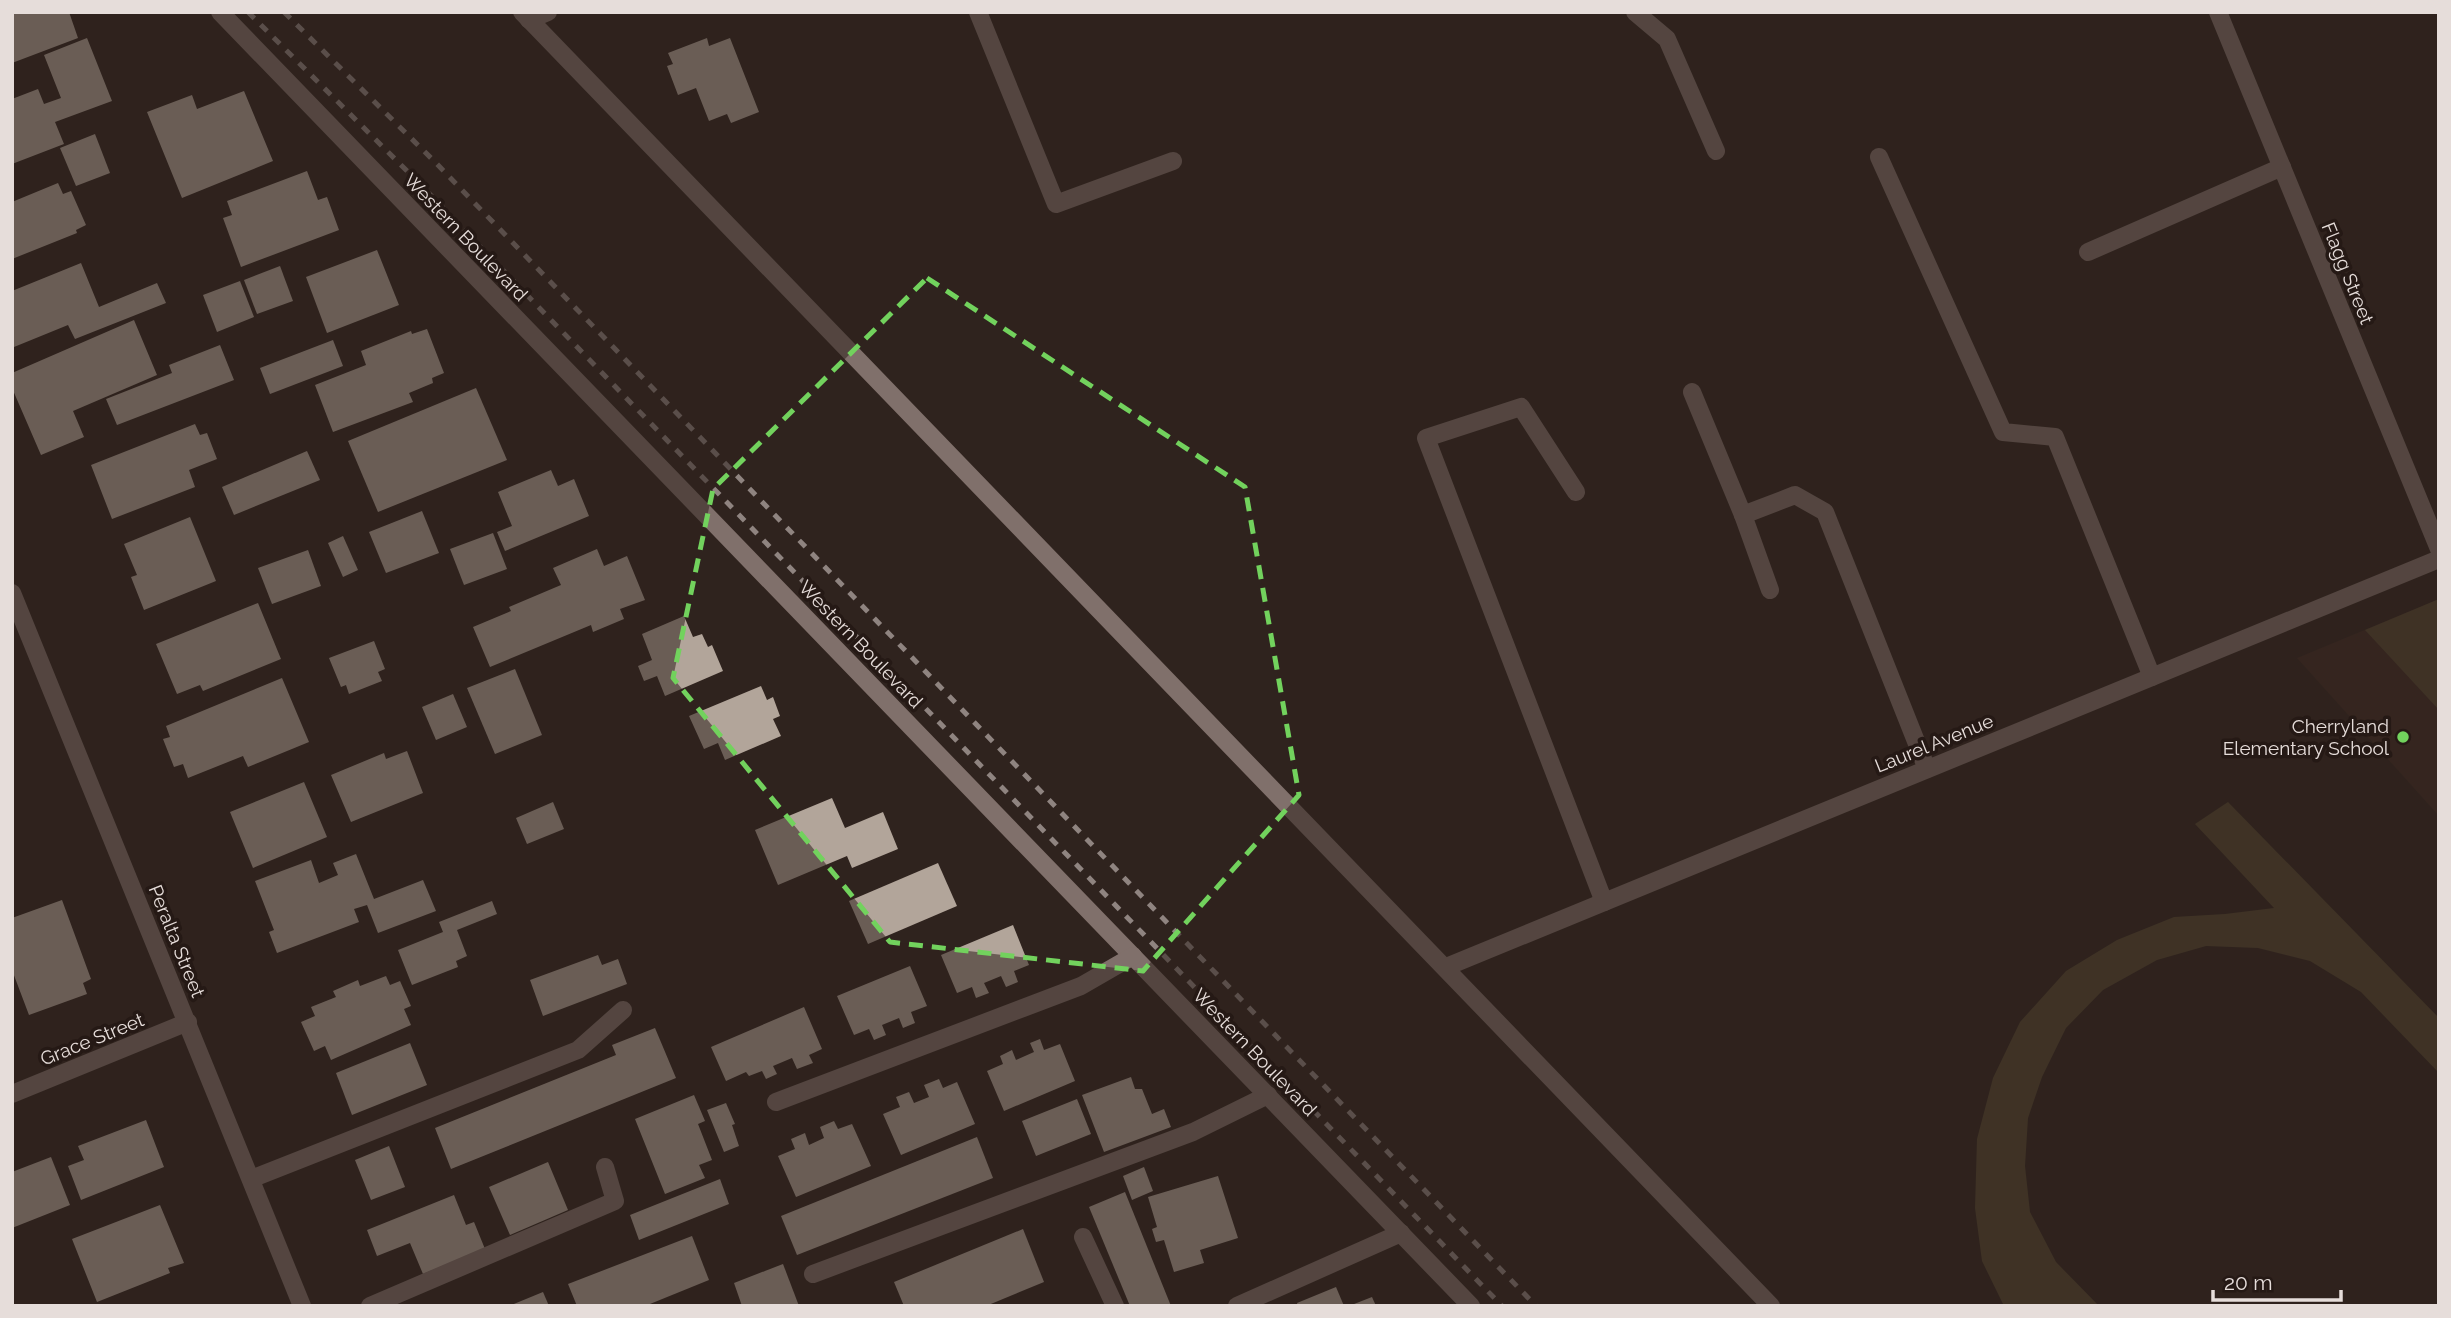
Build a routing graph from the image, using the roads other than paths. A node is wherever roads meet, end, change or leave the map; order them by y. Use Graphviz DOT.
graph roads {
  1 [pos="220,12"];
  2 [pos="548,12"];
  3 [pos="978,12"];
  4 [pos="1635,12"];
  5 [pos="2218,12"];
  6 [pos="525,16"];
  7 [pos="1716,151"];
  8 [pos="1879,157"];
  9 [pos="1173,160"];
  10 [pos="2282,167"];
  11 [pos="2088,252"];
  12 [pos="1692,391"];
  13 [pos="1576,492"];
  14 [pos="1743,515"];
  15 [pos="2439,549"];
  16 [pos="2439,559"];
  17 [pos="1770,590"];
  18 [pos="12,593"];
  19 [pos="2151,677"];
  20 [pos="1927,769"];
  21 [pos="1604,902"];
  22 [pos="1133,956"];
  23 [pos="1446,967"];
  24 [pos="623,1010"];
  25 [pos="188,1022"];
  26 [pos="12,1094"];
  27 [pos="1268,1096"];
  28 [pos="776,1102"];
  29 [pos="605,1167"];
  30 [pos="251,1179"];
  31 [pos="1401,1233"];
  32 [pos="1083,1237"];
  33 [pos="813,1274"];
  34 [pos="302,1306"];
  35 [pos="370,1306"];
  36 [pos="1115,1306"];
  37 [pos="1237,1306"];
  38 [pos="1471,1306"];
  39 [pos="1772,1306"];
  1 -- 22 [label="street, Western Boulevard"];
  2 -- 6 [label="street"];
  3 -- 9 [label="street"];
  4 -- 7 [label="street"];
  5 -- 10 [label="street, Flagg Street"];
  6 -- 23 [label="street"];
  8 -- 19 [label="street"];
  10 -- 11 [label="street"];
  10 -- 15 [label="street, Flagg Street"];
  12 -- 14 [label="street"];
  13 -- 21 [label="street"];
  14 -- 17 [label="street"];
  14 -- 20 [label="street"];
  16 -- 19 [label="street, Laurel Avenue"];
  18 -- 25 [label="street, Peralta Street"];
  19 -- 20 [label="street, Laurel Avenue"];
  20 -- 21 [label="street, Laurel Avenue"];
  21 -- 23 [label="street, Laurel Avenue"];
  22 -- 27 [label="street, Western Boulevard"];
  22 -- 28 [label="street"];
  23 -- 39 [label="street"];
  24 -- 30 [label="street"];
  25 -- 26 [label="street, Grace Street"];
  25 -- 30 [label="street, Peralta Street"];
  27 -- 31 [label="street, Western Boulevard"];
  27 -- 33 [label="street"];
  29 -- 35 [label="street"];
  30 -- 34 [label="street, Peralta Street"];
  31 -- 37 [label="street"];
  31 -- 38 [label="street, Western Boulevard"];
  32 -- 36 [label="street"];
}
